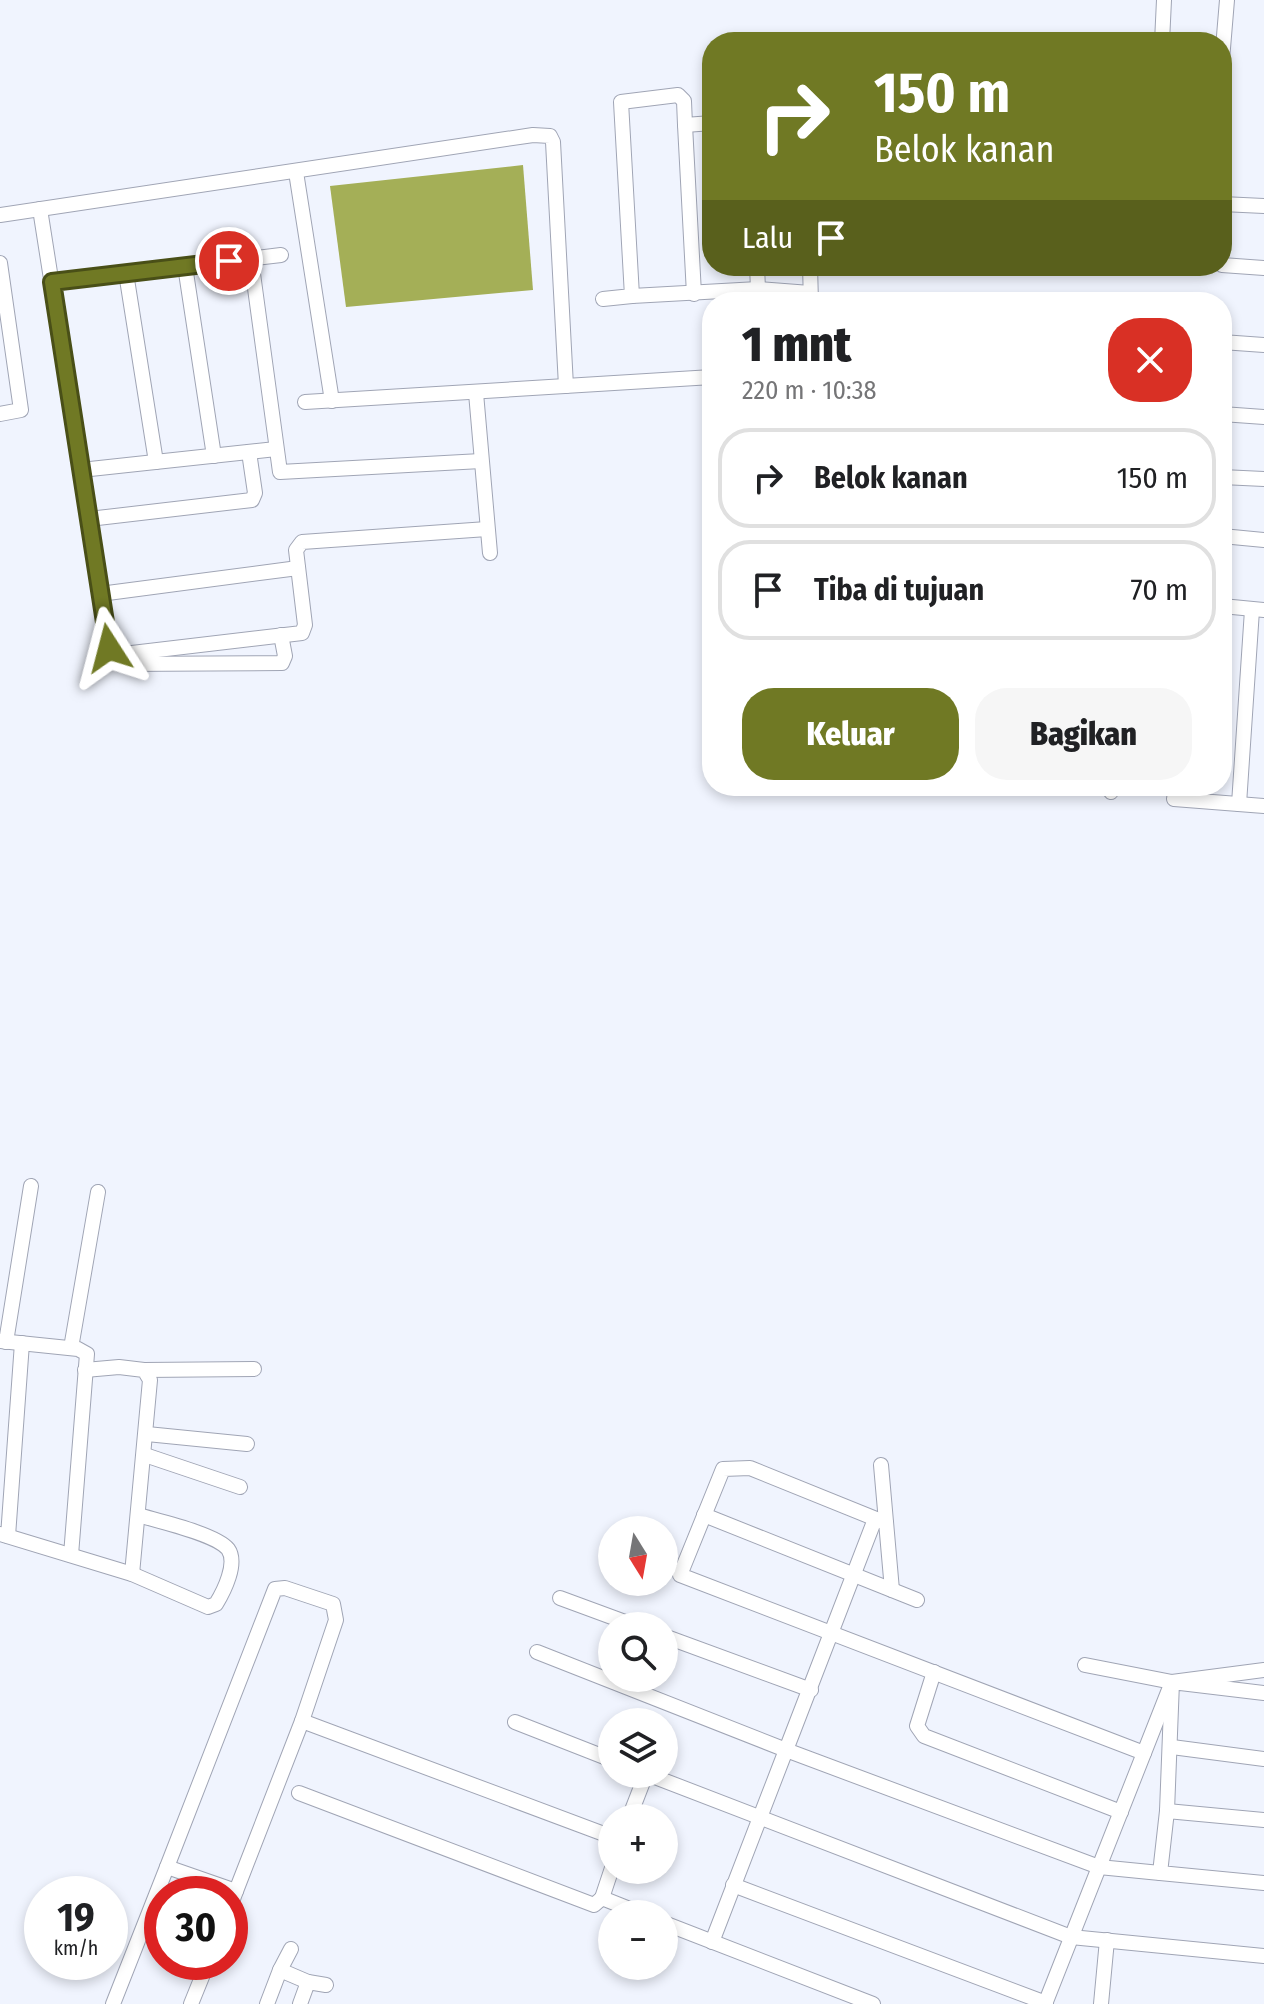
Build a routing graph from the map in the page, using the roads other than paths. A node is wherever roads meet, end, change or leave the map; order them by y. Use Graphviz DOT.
graph roads {
  1 [pos="1164,0"];
  2 [pos="1227,0"];
  3 [pos="1162,32"];
  4 [pos="1224,32"];
  5 [pos="702,124"];
  6 [pos="685,125"];
  7 [pos="296,172"];
  8 [pos="1232,204"];
  9 [pos="1264,206"];
  10 [pos="40,209"];
  11 [pos="0,215"];
  12 [pos="281,255"];
  13 [pos="251,259"];
  14 [pos="0,263"];
  15 [pos="185,266"];
  16 [pos="1232,266"];
  17 [pos="1264,268"];
  18 [pos="126,273"];
  19 [pos="757,276"];
  20 [pos="1,282"];
  21 [pos="52,282"];
  22 [pos="758,289"];
  23 [pos="720,292"];
  24 [pos="776,292"];
  25 [pos="702,293"];
  26 [pos="694,294"];
  27 [pos="632,296"];
  28 [pos="603,299"];
  29 [pos="1232,343"];
  30 [pos="1264,345"];
  31 [pos="6,348"];
  32 [pos="702,378"];
  33 [pos="566,386"];
  34 [pos="476,393"];
  35 [pos="332,401"];
  36 [pos="305,402"];
  37 [pos="0,414"];
  38 [pos="1232,415"];
  39 [pos="1264,417"];
  40 [pos="276,449"];
  41 [pos="249,452"];
  42 [pos="214,456"];
  43 [pos="481,461"];
  44 [pos="156,462"];
  45 [pos="81,470"];
  46 [pos="1232,477"];
  47 [pos="1264,479"];
  48 [pos="89,519"];
  49 [pos="487,529"];
  50 [pos="1232,537"];
  51 [pos="1264,540"];
  52 [pos="490,553"];
  53 [pos="298,568"];
  54 [pos="100,594"];
  55 [pos="1232,607"];
  56 [pos="1258,610"];
  57 [pos="281,635"];
  58 [pos="115,655"];
  59 [pos="1174,796"];
  60 [pos="1239,804"];
  61 [pos="1264,806"];
  62 [pos="31,1186"];
  63 [pos="98,1192"];
  64 [pos="3,1341"];
  65 [pos="22,1343"];
  66 [pos="71,1348"];
  67 [pos="254,1369"];
  68 [pos="85,1370"];
  69 [pos="144,1370"];
  70 [pos="147,1434"];
  71 [pos="247,1444"];
  72 [pos="145,1455"];
  73 [pos="881,1465"];
  74 [pos="240,1487"];
  75 [pos="138,1515"];
  76 [pos="704,1515"];
  77 [pos="881,1521"];
  78 [pos="4,1535"];
  79 [pos="71,1555"];
  80 [pos="132,1574"];
  81 [pos="854,1575"];
  82 [pos="892,1590"];
  83 [pos="560,1598"];
  84 [pos="917,1600"];
  85 [pos="598,1612"];
  86 [pos="832,1633"];
  87 [pos="678,1641"];
  88 [pos="537,1652"];
  89 [pos="1085,1665"];
  90 [pos="1264,1670"];
  91 [pos="934,1672"];
  92 [pos="1172,1682"];
  93 [pos="811,1690"];
  94 [pos="1264,1693"];
  95 [pos="302,1721"];
  96 [pos="515,1722"];
  97 [pos="1172,1747"];
  98 [pos="786,1750"];
  99 [pos="1144,1753"];
  100 [pos="598,1755"];
  101 [pos="1264,1759"];
  102 [pos="678,1786"];
  103 [pos="299,1793"];
  104 [pos="1167,1811"];
  105 [pos="1121,1812"];
  106 [pos="760,1816"];
  107 [pos="1264,1820"];
  108 [pos="598,1832"];
  109 [pos="167,1867"];
  110 [pos="1099,1867"];
  111 [pos="1160,1873"];
  112 [pos="193,1876"];
  113 [pos="242,1876"];
  114 [pos="1264,1883"];
  115 [pos="607,1884"];
  116 [pos="733,1885"];
  117 [pos="602,1898"];
  118 [pos="607,1900"];
  119 [pos="678,1929"];
  120 [pos="1071,1937"];
  121 [pos="1107,1940"];
  122 [pos="712,1942"];
  123 [pos="291,1949"];
  124 [pos="1264,1956"];
  125 [pos="280,1970"];
  126 [pos="201,1980"];
  127 [pos="308,1982"];
  128 [pos="326,1985"];
  129 [pos="113,2004"];
  130 [pos="191,2004"];
  131 [pos="267,2004"];
  132 [pos="300,2004"];
  133 [pos="873,2004"];
  134 [pos="1046,2004"];
  135 [pos="1101,2004"];
  1 -- 3 [label="street"];
  2 -- 4 [label="street"];
  5 -- 6 [label="street"];
  6 -- 26 [label="street"];
  6 -- 27 [label="street"];
  7 -- 10 [label="street"];
  7 -- 33 [label="street"];
  7 -- 35 [label="street"];
  8 -- 9 [label="street"];
  10 -- 11 [label="street"];
  10 -- 21 [label="street"];
  12 -- 13 [label="street"];
  13 -- 15 [label="street"];
  13 -- 40 [label="street"];
  14 -- 20 [label="street"];
  15 -- 18 [label="street"];
  15 -- 42 [label="street"];
  16 -- 17 [label="street"];
  18 -- 21 [label="street"];
  18 -- 44 [label="street"];
  19 -- 22 [label="street"];
  20 -- 31 [label="street"];
  21 -- 45 [label="street"];
  22 -- 23 [label="street"];
  22 -- 24 [label="street"];
  25 -- 26 [label="street"];
  26 -- 27 [label="street"];
  27 -- 28 [label="street"];
  29 -- 30 [label="street"];
  31 -- 37 [label="street"];
  32 -- 33 [label="street"];
  33 -- 34 [label="street"];
  34 -- 35 [label="street"];
  34 -- 43 [label="street"];
  35 -- 36 [label="street"];
  38 -- 39 [label="street"];
  40 -- 41 [label="street"];
  40 -- 43 [label="street"];
  41 -- 42 [label="street"];
  41 -- 48 [label="street"];
  42 -- 44 [label="street"];
  43 -- 49 [label="street"];
  44 -- 45 [label="street"];
  45 -- 48 [label="street"];
  46 -- 47 [label="street"];
  48 -- 54 [label="street"];
  49 -- 52 [label="street"];
  49 -- 53 [label="street"];
  50 -- 51 [label="street"];
  53 -- 54 [label="street"];
  53 -- 57 [label="street"];
  54 -- 58 [label="street"];
  55 -- 56 [label="street"];
  56 -- 60 [label="street"];
  57 -- 58 [label="street"];
  57 -- 58 [label="street"];
  59 -- 60 [label="street"];
  60 -- 61 [label="street"];
  62 -- 64 [label="street"];
  63 -- 66 [label="street"];
  64 -- 65 [label="street"];
  65 -- 66 [label="street"];
  65 -- 78 [label="street"];
  66 -- 68 [label="street"];
  67 -- 69 [label="street"];
  68 -- 69 [label="street"];
  68 -- 79 [label="street"];
  69 -- 70 [label="street"];
  70 -- 71 [label="street"];
  70 -- 72 [label="street"];
  72 -- 74 [label="street"];
  72 -- 75 [label="street"];
  73 -- 77 [label="street"];
  75 -- 80 [label="street"];
  75 -- 80 [label="street"];
  76 -- 77 [label="street"];
  76 -- 81 [label="street"];
  76 -- 86 [label="street"];
  77 -- 81 [label="street"];
  77 -- 82 [label="street"];
  78 -- 79 [label="street"];
  79 -- 80 [label="street"];
  81 -- 82 [label="street"];
  81 -- 86 [label="street"];
  82 -- 84 [label="street"];
  83 -- 85 [label="street"];
  86 -- 91 [label="street"];
  86 -- 93 [label="street"];
  87 -- 93 [label="street"];
  88 -- 98 [label="street"];
  89 -- 92 [label="street"];
  90 -- 92 [label="street"];
  91 -- 99 [label="street"];
  91 -- 105 [label="street"];
  92 -- 94 [label="street"];
  92 -- 97 [label="street"];
  92 -- 99 [label="street"];
  93 -- 98 [label="street"];
  95 -- 108 [label="street"];
  95 -- 109 [label="street"];
  95 -- 113 [label="street"];
  96 -- 100 [label="street"];
  97 -- 101 [label="street"];
  97 -- 104 [label="street"];
  98 -- 106 [label="street"];
  98 -- 110 [label="street"];
  99 -- 105 [label="street"];
  102 -- 106 [label="street"];
  103 -- 117 [label="street"];
  104 -- 107 [label="street"];
  104 -- 111 [label="street"];
  105 -- 110 [label="street"];
  106 -- 116 [label="street"];
  106 -- 120 [label="street"];
  109 -- 112 [label="street"];
  109 -- 129 [label="street"];
  110 -- 111 [label="street"];
  110 -- 120 [label="street"];
  111 -- 114 [label="street"];
  115 -- 117 [label="street"];
  116 -- 122 [label="street"];
  116 -- 134 [label="street"];
  117 -- 118 [label="street"];
  119 -- 122 [label="street"];
  120 -- 121 [label="street"];
  120 -- 134 [label="street"];
  121 -- 124 [label="street"];
  121 -- 135 [label="street"];
  122 -- 133 [label="street"];
  123 -- 125 [label="street"];
  125 -- 127 [label="street"];
  125 -- 131 [label="street"];
  126 -- 130 [label="street"];
  127 -- 128 [label="street"];
  127 -- 132 [label="street"];
}
